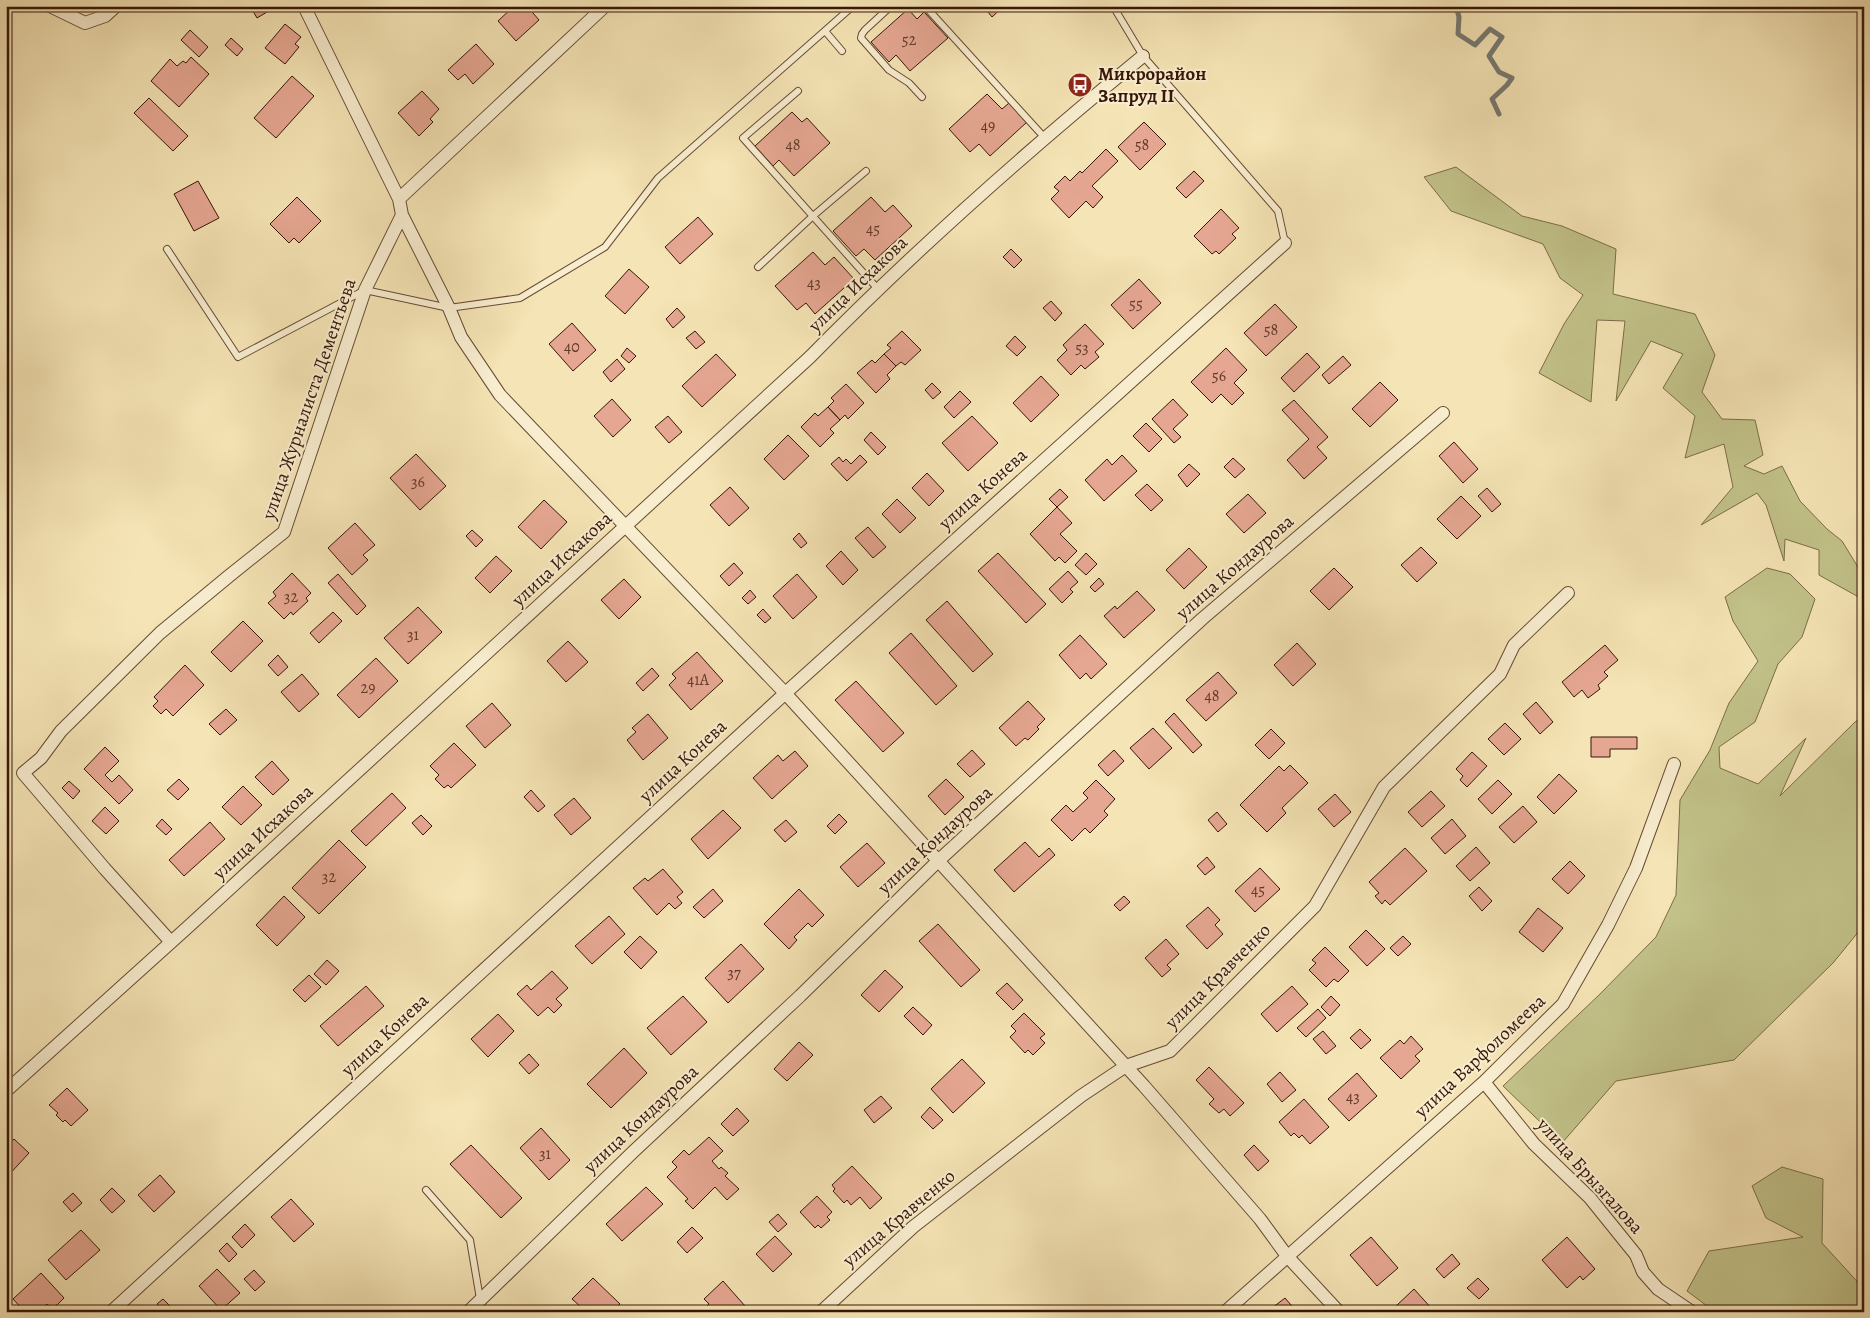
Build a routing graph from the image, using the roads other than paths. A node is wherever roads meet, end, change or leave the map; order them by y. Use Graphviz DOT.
graph roads {
  1 [pos="50,6"];
  2 [pos="116,6"];
  3 [pos="304,6"];
  4 [pos="605,6"];
  5 [pos="853,6"];
  6 [pos="891,6"];
  7 [pos="925,6"];
  8 [pos="1114,6"];
  9 [pos="824,31"];
  10 [pos="842,51"];
  11 [pos="1143,56"];
  12 [pos="798,91"];
  13 [pos="922,97"];
  14 [pos="1044,137"];
  15 [pos="866,171"];
  16 [pos="400,199"];
  17 [pos="402,215"];
  18 [pos="813,216"];
  19 [pos="1285,243"];
  20 [pos="167,248"];
  21 [pos="758,267"];
  22 [pos="878,288"];
  23 [pos="365,290"];
  24 [pos="449,308"];
  25 [pos="1443,413"];
  26 [pos="626,525"];
  27 [pos="1568,593"];
  28 [pos="785,693"];
  29 [pos="1674,764"];
  30 [pos="938,861"];
  31 [pos="171,942"];
  32 [pos="1126,1066"];
  33 [pos="1484,1082"];
  34 [pos="6,1090"];
  35 [pos="426,1190"];
  36 [pos="1286,1256"];
  37 [pos="480,1300"];
  38 [pos="111,1312"];
  39 [pos="468,1312"];
  40 [pos="821,1312"];
  41 [pos="1225,1312"];
  42 [pos="1339,1312"];
  43 [pos="1692,1312"];
  1 -- 2 [label="street"];
  3 -- 16 [label="street"];
  4 -- 16 [label="street"];
  5 -- 9 [label="lane"];
  6 -- 13 [label="lane"];
  7 -- 14 [label="lane"];
  8 -- 11 [label="lane"];
  9 -- 10 [label="lane"];
  9 -- 24 [label="lane"];
  11 -- 14 [label="street, улица Исхакова"];
  11 -- 19 [label="lane"];
  12 -- 18 [label="lane"];
  14 -- 22 [label="street, улица Исхакова"];
  15 -- 18 [label="lane"];
  16 -- 17 [label="street"];
  17 -- 23 [label="street, улица Журналиста Дементьева"];
  17 -- 24 [label="street"];
  18 -- 21 [label="lane"];
  18 -- 22 [label="lane"];
  19 -- 28 [label="street, улица Конева"];
  20 -- 23 [label="lane"];
  22 -- 26 [label="street, улица Исхакова"];
  23 -- 24 [label="lane"];
  23 -- 31 [label="street, улица Журналиста Дементьева"];
  24 -- 26 [label="street"];
  25 -- 30 [label="street, улица Кондаурова"];
  26 -- 28 [label="street"];
  26 -- 31 [label="street, улица Исхакова"];
  27 -- 32 [label="street, улица Кравченко"];
  28 -- 30 [label="street"];
  28 -- 38 [label="street, улица Конева"];
  29 -- 33 [label="street, улица Варфоломеева"];
  30 -- 32 [label="street"];
  30 -- 37 [label="street, улица Кондаурова"];
  31 -- 34 [label="street, улица Исхакова"];
  32 -- 36 [label="street"];
  32 -- 40 [label="street, улица Кравченко"];
  33 -- 36 [label="street, улица Варфоломеева"];
  33 -- 43 [label="street, улица Брызгалова"];
  35 -- 37 [label="lane"];
  36 -- 41 [label="street, улица Варфоломеева"];
  36 -- 42 [label="street"];
  37 -- 39 [label="street, улица Кондаурова"];
}
